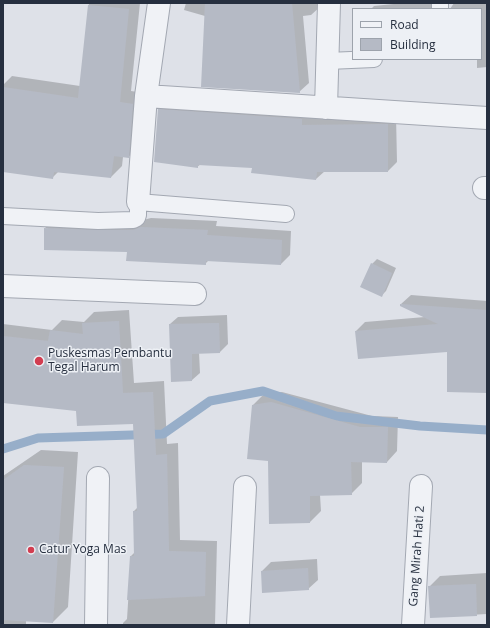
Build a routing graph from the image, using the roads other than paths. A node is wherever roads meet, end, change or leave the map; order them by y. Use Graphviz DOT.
graph roads {
  1 [pos="159,3"];
  2 [pos="329,3"];
  3 [pos="352,60"];
  4 [pos="328,61"];
  5 [pos="146,96"];
  6 [pos="326,108"];
  7 [pos="487,118"];
  8 [pos="138,202"];
  9 [pos="286,214"];
  10 [pos="3,216"];
  11 [pos="3,286"];
  12 [pos="195,294"];
  13 [pos="98,478"];
  14 [pos="421,486"];
  15 [pos="245,487"];
  16 [pos="96,625"];
  17 [pos="238,625"];
  18 [pos="413,625"];
  1 -- 5 [label="street"];
  2 -- 4 [label="street"];
  3 -- 4 [label="lane"];
  4 -- 6 [label="street"];
  5 -- 6 [label="street"];
  5 -- 8 [label="street"];
  6 -- 7 [label="street"];
  8 -- 9 [label="lane"];
  8 -- 10 [label="lane"];
  11 -- 12 [label="street"];
  13 -- 16 [label="street"];
  14 -- 18 [label="street, Gang Mirah Hati 2"];
  15 -- 17 [label="street"];
}
